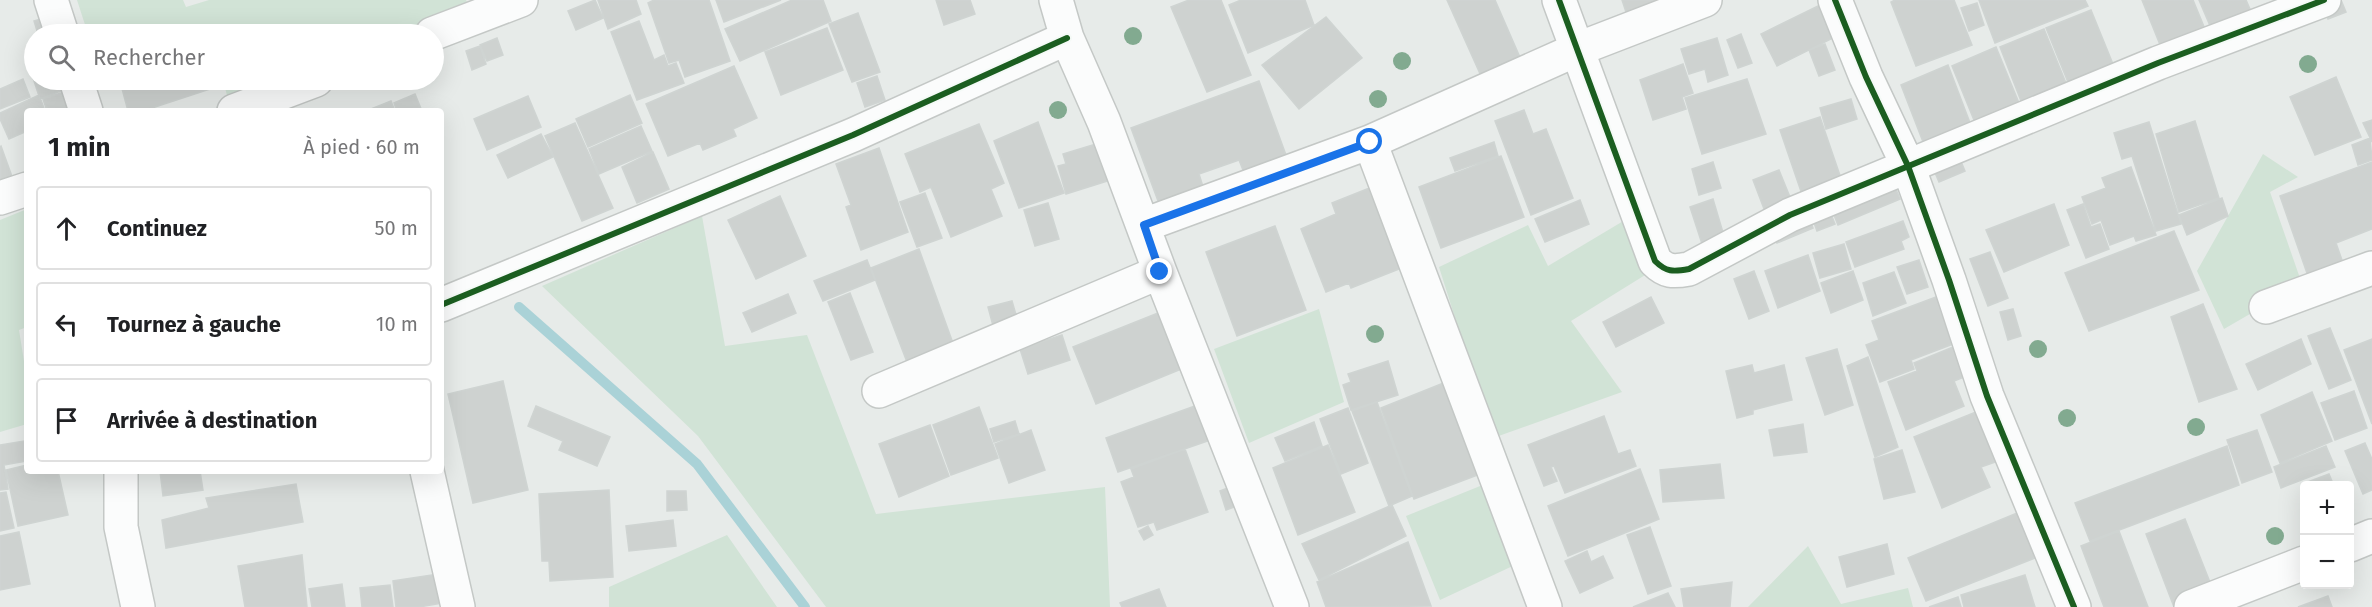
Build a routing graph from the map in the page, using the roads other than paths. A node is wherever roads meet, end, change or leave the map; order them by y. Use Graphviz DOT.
graph roads {
  1 [pos="51,0"];
  2 [pos="521,0"];
  3 [pos="1056,0"];
  4 [pos="1558,0"];
  5 [pos="1705,0"];
  6 [pos="1835,0"];
  7 [pos="2324,0"];
  8 [pos="59,24"];
  9 [pos="444,29"];
  10 [pos="1067,38"];
  11 [pos="1578,49"];
  12 [pos="79,90"];
  13 [pos="289,90"];
  14 [pos="85,108"];
  15 [pos="242,108"];
  16 [pos="1370,142"];
  17 [pos="1908,166"];
  18 [pos="24,190"];
  19 [pos="0,198"];
  20 [pos="1144,225"];
  21 [pos="2372,268"];
  22 [pos="1160,272"];
  23 [pos="444,304"];
  24 [pos="2266,307"];
  25 [pos="879,391"];
  26 [pos="121,474"];
  27 [pos="428,474"];
  28 [pos="2372,536"];
  29 [pos="2354,543"];
  30 [pos="2300,565"];
  31 [pos="138,607"];
  32 [pos="458,607"];
  33 [pos="1292,607"];
  34 [pos="1545,607"];
  35 [pos="2074,607"];
  36 [pos="2191,607"];
  1 -- 8 [label="street"];
  2 -- 9 [label="street"];
  3 -- 10 [label="street"];
  4 -- 11 [label="street"];
  5 -- 11 [label="street"];
  6 -- 17 [label="street"];
  7 -- 17 [label="street"];
  10 -- 20 [label="street"];
  10 -- 23 [label="street"];
  11 -- 16 [label="street"];
  11 -- 17 [label="street"];
  12 -- 14 [label="street"];
  13 -- 15 [label="street"];
  16 -- 20 [label="street"];
  16 -- 34 [label="street"];
  17 -- 35 [label="street"];
  18 -- 19 [label="street"];
  20 -- 22 [label="street"];
  21 -- 24 [label="street"];
  22 -- 25 [label="street"];
  22 -- 33 [label="street"];
  26 -- 31 [label="street"];
  27 -- 32 [label="street"];
  28 -- 29 [label="street"];
  30 -- 36 [label="street"];
}
